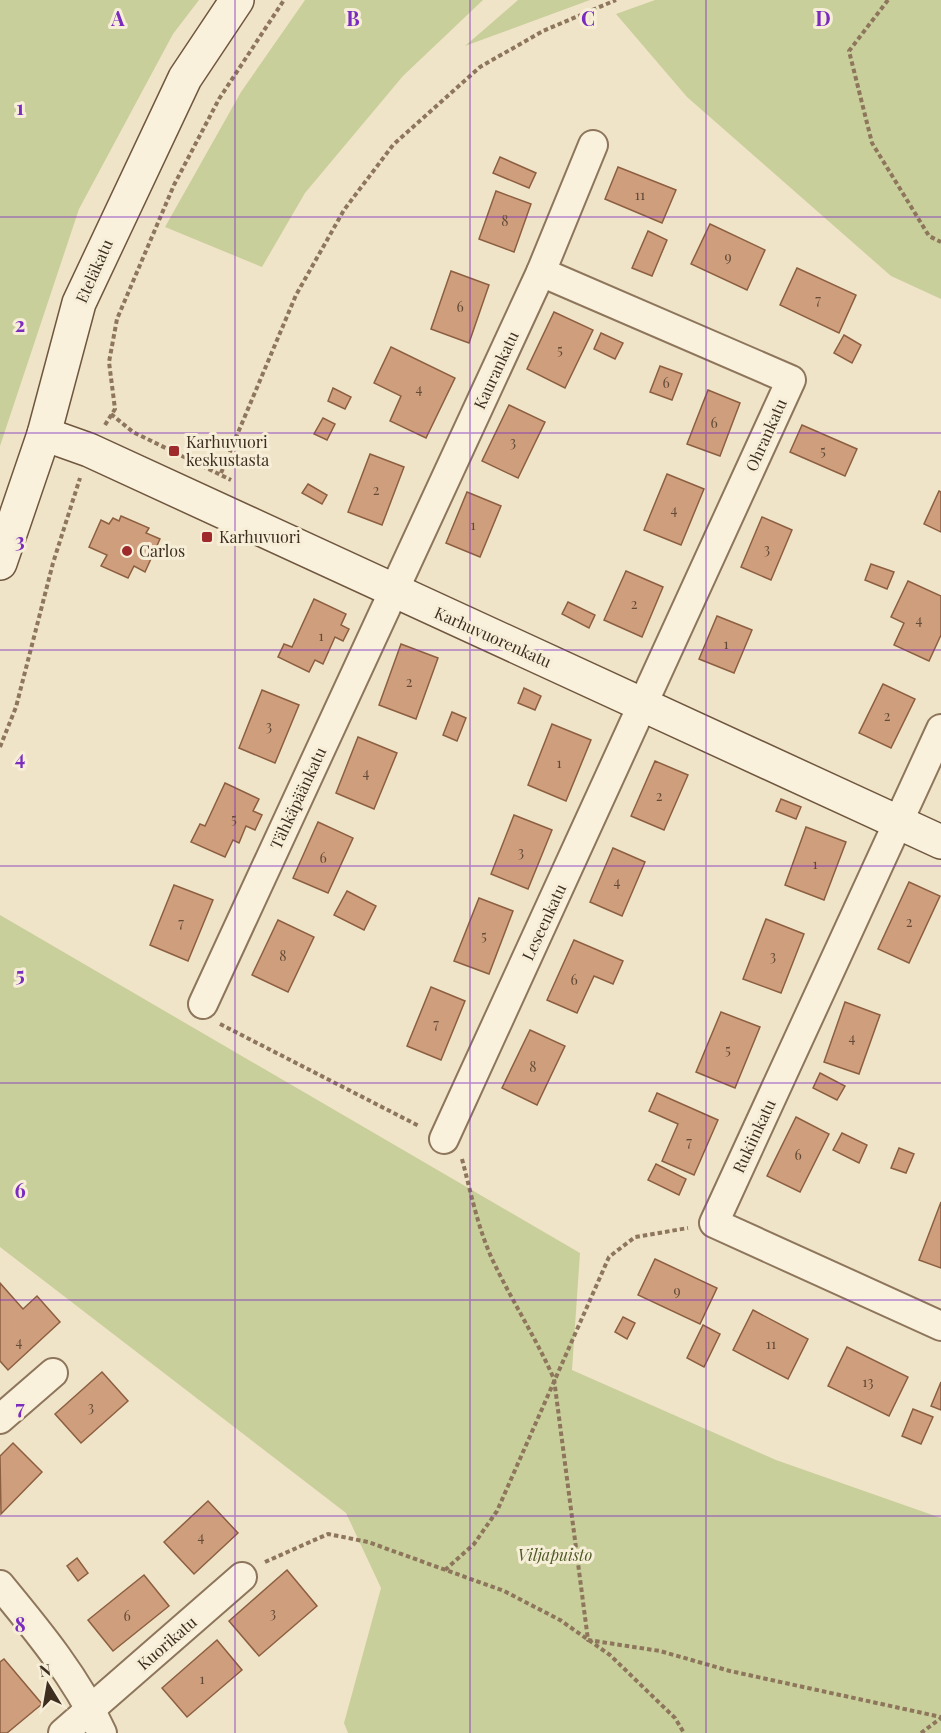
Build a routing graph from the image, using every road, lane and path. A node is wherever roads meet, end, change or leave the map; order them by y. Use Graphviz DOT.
graph roads {
  1 [pos="237,0"];
  2 [pos="284,0"];
  3 [pos="616,0"];
  4 [pos="888,0"];
  5 [pos="593,145"];
  6 [pos="941,242"];
  7 [pos="541,272"];
  8 [pos="44,434"];
  9 [pos="89,450"];
  10 [pos="221,473"];
  11 [pos="0,563"];
  12 [pos="393,592"];
  13 [pos="644,705"];
  14 [pos="941,729"];
  15 [pos="0,747"];
  16 [pos="898,822"];
  17 [pos="941,842"];
  18 [pos="203,1004"];
  19 [pos="444,1139"];
  20 [pos="714,1223"];
  21 [pos="941,1326"];
  22 [pos="53,1373"];
  23 [pos="554,1379"];
  24 [pos="0,1419"];
  25 [pos="445,1570"];
  26 [pos="242,1577"];
  27 [pos="0,1585"];
  28 [pos="588,1640"];
  29 [pos="941,1717"];
  30 [pos="97,1721"];
  31 [pos="63,1733"];
  32 [pos="684,1733"];
  33 [pos="921,1733"];
  1 -- 8 [label="street, Eteläkatu"];
  2 -- 9 [label="path"];
  3 -- 10 [label="path"];
  4 -- 6 [label="path"];
  5 -- 7 [label="street, Kaurankatu"];
  7 -- 12 [label="street, Kaurankatu"];
  7 -- 13 [label="street, Ohrankatu"];
  8 -- 9 [label="street, Karhuvuorenkatu"];
  8 -- 11 [label="street, Eteläkatu"];
  9 -- 12 [label="street, Karhuvuorenkatu"];
  9 -- 15 [label="path"];
  12 -- 13 [label="street, Karhuvuorenkatu"];
  12 -- 18 [label="street, Tähkäpäänkatu"];
  13 -- 16 [label="street, Karhuvuorenkatu"];
  13 -- 19 [label="street, Leseenkatu"];
  14 -- 16 [label="street, Rukiinkatu"];
  16 -- 17 [label="street, Karhuvuorenkatu"];
  16 -- 20 [label="street, Rukiinkatu"];
  18 -- 19 [label="path"];
  19 -- 23 [label="path"];
  20 -- 21 [label="street"];
  20 -- 23 [label="path"];
  22 -- 24 [label="street"];
  23 -- 25 [label="path"];
  23 -- 28 [label="path"];
  25 -- 26 [label="path"];
  25 -- 28 [label="path"];
  26 -- 30 [label="street, Kuorikatu"];
  27 -- 30 [label="street"];
  28 -- 29 [label="path"];
  28 -- 32 [label="path"];
  29 -- 33 [label="path"];
  30 -- 31 [label="street, Kuorikatu"];
}
